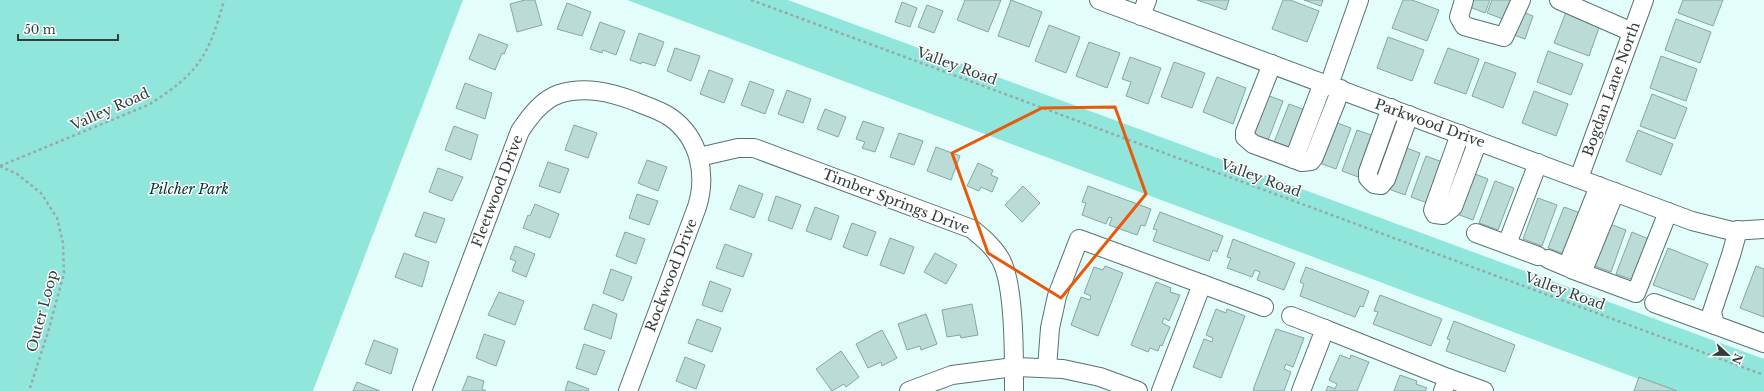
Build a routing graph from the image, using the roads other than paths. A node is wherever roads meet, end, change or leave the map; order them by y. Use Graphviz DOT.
graph roads {
  1 [pos="1099,0"];
  2 [pos="1359,0"];
  3 [pos="1464,0"];
  4 [pos="1521,0"];
  5 [pos="1559,0"];
  6 [pos="1644,0"];
  7 [pos="1144,8"];
  8 [pos="1632,32"];
  9 [pos="1272,64"];
  10 [pos="1331,86"];
  11 [pos="1391,108"];
  12 [pos="1409,115"];
  13 [pos="1460,134"];
  14 [pos="1478,141"];
  15 [pos="699,157"];
  16 [pos="1538,163"];
  17 [pos="1579,178"];
  18 [pos="1607,189"];
  19 [pos="1668,212"];
  20 [pos="1764,229"];
  21 [pos="1738,230"];
  22 [pos="1476,233"];
  23 [pos="1507,244"];
  24 [pos="1575,270"];
  25 [pos="1202,284"];
  26 [pos="1654,303"];
  27 [pos="1264,307"];
  28 [pos="1291,316"];
  29 [pos="1715,325"];
  30 [pos="1325,329"];
  31 [pos="1764,343"];
  32 [pos="1014,367"];
  33 [pos="1047,368"];
  34 [pos="1446,385"];
  35 [pos="422,391"];
  36 [pos="628,391"];
  37 [pos="909,391"];
  38 [pos="1014,391"];
  39 [pos="1138,391"];
  40 [pos="1161,391"];
  41 [pos="1301,391"];
  42 [pos="1484,391"];
  1 -- 7 [label="street, Parkwood Drive"];
  2 -- 10 [label="street"];
  3 -- 4 [label="street"];
  5 -- 8 [label="street"];
  6 -- 8 [label="street, Bogdan Lane North"];
  7 -- 9 [label="street, Parkwood Drive"];
  8 -- 17 [label="street, Bogdan Lane North"];
  9 -- 10 [label="street, Parkwood Drive"];
  9 -- 10 [label="street"];
  10 -- 11 [label="street, Parkwood Drive"];
  11 -- 12 [label="street, Parkwood Drive"];
  11 -- 12 [label="street"];
  12 -- 13 [label="street, Parkwood Drive"];
  13 -- 14 [label="street, Parkwood Drive"];
  13 -- 14 [label="street"];
  14 -- 16 [label="street, Parkwood Drive"];
  15 -- 32 [label="street, Timber Springs Drive"];
  15 -- 35 [label="street, Fleetwood Drive"];
  15 -- 36 [label="street, Rockwood Drive"];
  16 -- 17 [label="street, Parkwood Drive"];
  16 -- 23 [label="street"];
  17 -- 18 [label="street, Parkwood Drive"];
  18 -- 19 [label="street, Parkwood Drive"];
  18 -- 24 [label="street"];
  19 -- 21 [label="street, Parkwood Drive"];
  19 -- 24 [label="street"];
  20 -- 21 [label="street, Parkwood Drive"];
  21 -- 29 [label="street"];
  22 -- 23 [label="street"];
  23 -- 24 [label="street"];
  25 -- 27 [label="street"];
  25 -- 33 [label="street"];
  25 -- 40 [label="street"];
  26 -- 29 [label="street"];
  28 -- 30 [label="street"];
  29 -- 31 [label="street"];
  30 -- 34 [label="street"];
  30 -- 41 [label="street"];
  32 -- 33 [label="street"];
  32 -- 37 [label="street"];
  32 -- 38 [label="street, Timber Springs Drive"];
  33 -- 39 [label="street"];
  34 -- 42 [label="street"];
}
